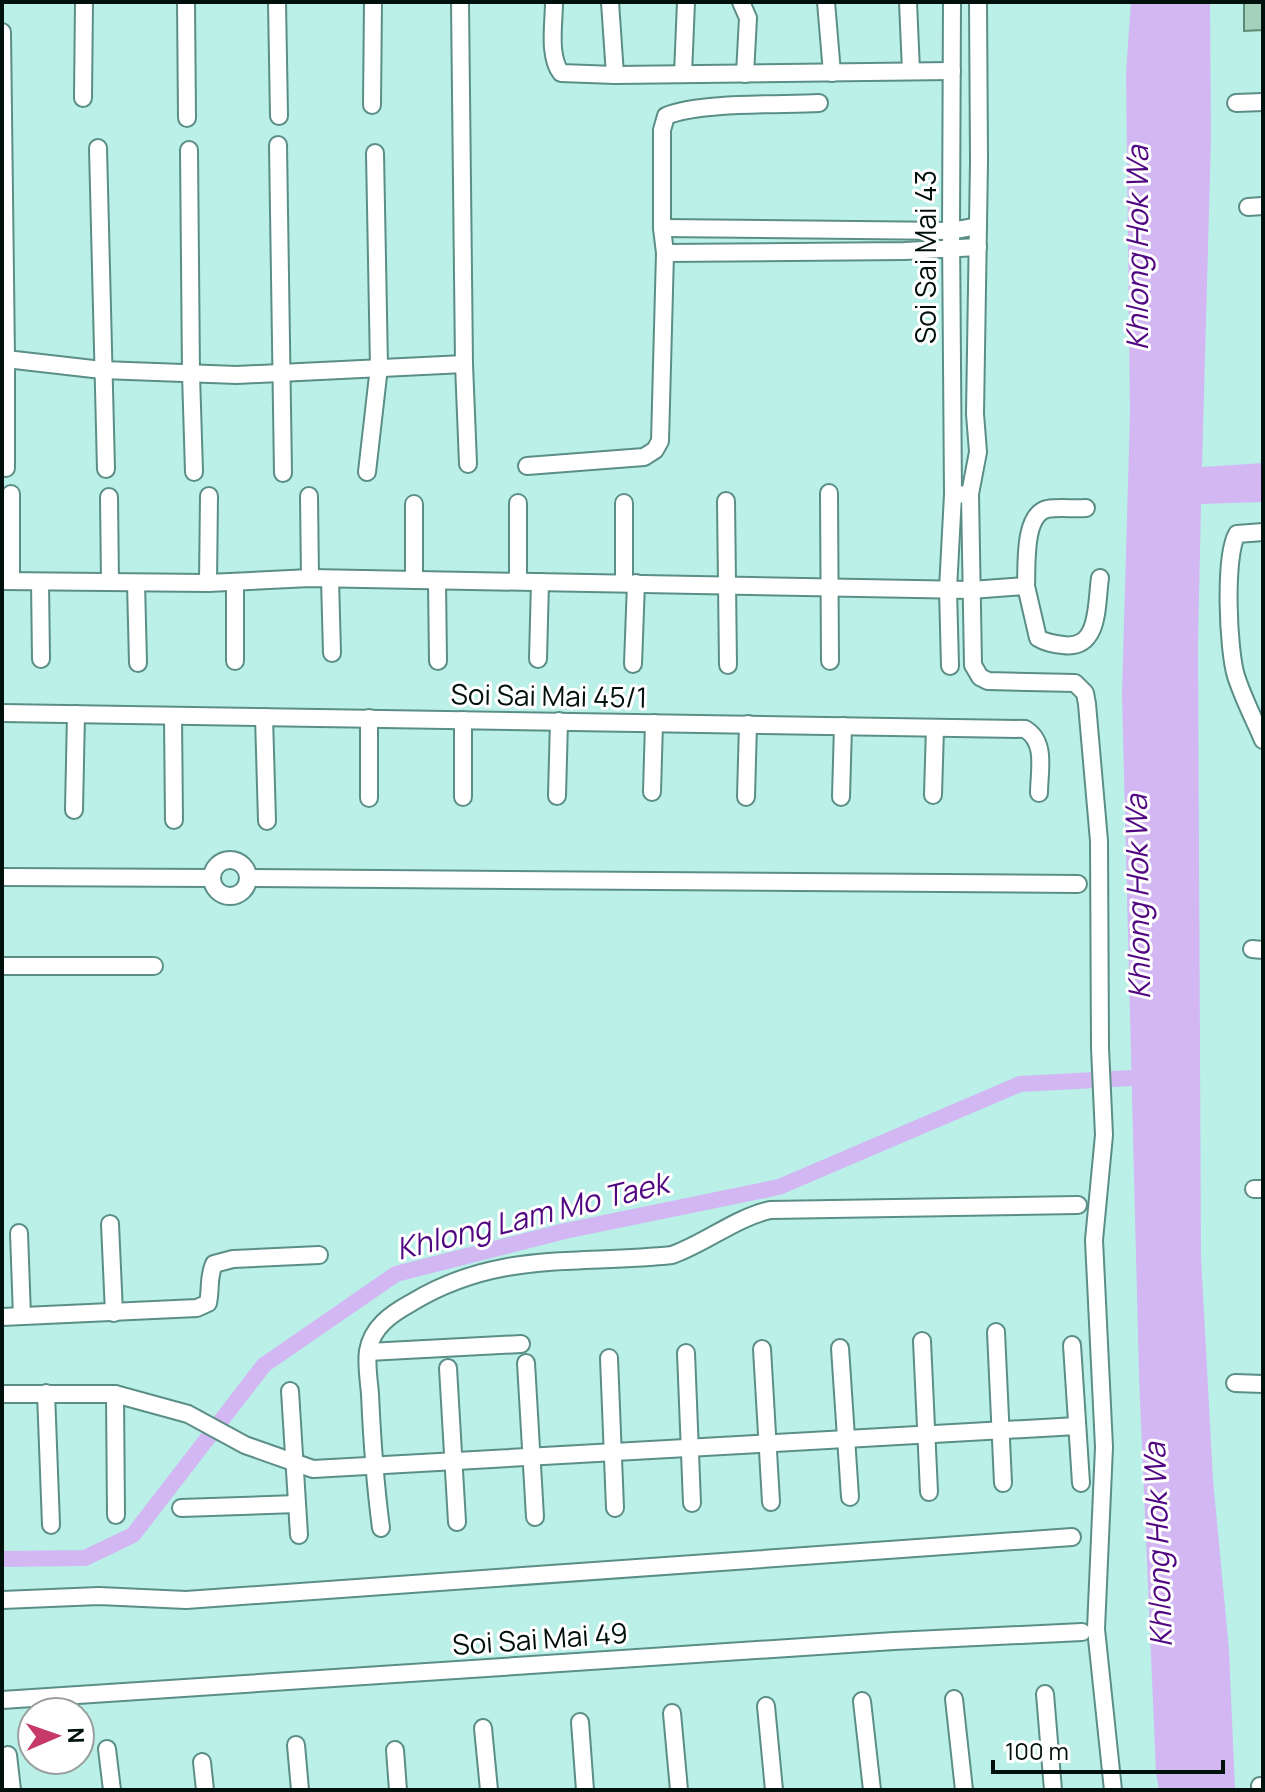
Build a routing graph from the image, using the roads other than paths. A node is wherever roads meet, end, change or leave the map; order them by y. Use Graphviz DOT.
graph roads {
  1 [pos="84,2"];
  2 [pos="186,2"];
  3 [pos="277,2"];
  4 [pos="373,2"];
  5 [pos="460,2"];
  6 [pos="554,2"];
  7 [pos="610,2"];
  8 [pos="686,2"];
  9 [pos="741,2"];
  10 [pos="826,2"];
  11 [pos="908,2"];
  12 [pos="952,2"];
  13 [pos="978,2"];
  14 [pos="2,32"];
  15 [pos="911,71"];
  16 [pos="952,71"];
  17 [pos="832,73"];
  18 [pos="683,74"];
  19 [pos="745,74"];
  20 [pos="615,75"];
  21 [pos="83,98"];
  22 [pos="1263,102"];
  23 [pos="819,103"];
  24 [pos="1236,103"];
  25 [pos="372,105"];
  26 [pos="279,116"];
  27 [pos="187,118"];
  28 [pos="278,145"];
  29 [pos="98,148"];
  30 [pos="189,150"];
  31 [pos="375,153"];
  32 [pos="978,226"];
  33 [pos="662,228"];
  34 [pos="905,231"];
  35 [pos="951,231"];
  36 [pos="978,247"];
  37 [pos="951,249"];
  38 [pos="905,251"];
  39 [pos="665,253"];
  40 [pos="6,359"];
  41 [pos="464,364"];
  42 [pos="379,367"];
  43 [pos="102,370"];
  44 [pos="191,374"];
  45 [pos="280,374"];
  46 [pos="468,464"];
  47 [pos="527,466"];
  48 [pos="6,468"];
  49 [pos="106,469"];
  50 [pos="194,472"];
  51 [pos="367,472"];
  52 [pos="283,473"];
  53 [pos="829,493"];
  54 [pos="11,494"];
  55 [pos="962,494"];
  56 [pos="209,496"];
  57 [pos="309,496"];
  58 [pos="109,497"];
  59 [pos="726,501"];
  60 [pos="518,503"];
  61 [pos="624,503"];
  62 [pos="414,504"];
  63 [pos="1086,508"];
  64 [pos="1263,532"];
  65 [pos="310,578"];
  66 [pos="1100,578"];
  67 [pos="330,579"];
  68 [pos="414,580"];
  69 [pos="6,581"];
  70 [pos="437,581"];
  71 [pos="518,581"];
  72 [pos="40,582"];
  73 [pos="110,582"];
  74 [pos="235,582"];
  75 [pos="540,582"];
  76 [pos="136,583"];
  77 [pos="208,583"];
  78 [pos="630,583"];
  79 [pos="728,584"];
  80 [pos="830,586"];
  81 [pos="1026,586"];
  82 [pos="948,589"];
  83 [pos="971,590"];
  84 [pos="332,653"];
  85 [pos="41,659"];
  86 [pos="538,659"];
  87 [pos="235,661"];
  88 [pos="438,661"];
  89 [pos="830,661"];
  90 [pos="138,663"];
  91 [pos="633,664"];
  92 [pos="728,665"];
  93 [pos="950,666"];
  94 [pos="2,713"];
  95 [pos="76,714"];
  96 [pos="173,716"];
  97 [pos="264,717"];
  98 [pos="369,718"];
  99 [pos="463,720"];
  100 [pos="559,721"];
  101 [pos="654,723"];
  102 [pos="748,724"];
  103 [pos="843,726"];
  104 [pos="935,728"];
  105 [pos="1263,740"];
  106 [pos="652,792"];
  107 [pos="1039,793"];
  108 [pos="933,795"];
  109 [pos="557,796"];
  110 [pos="463,797"];
  111 [pos="746,797"];
  112 [pos="841,797"];
  113 [pos="369,798"];
  114 [pos="74,810"];
  115 [pos="174,820"];
  116 [pos="267,821"];
  117 [pos="2,877"];
  118 [pos="211,878"];
  119 [pos="248,878"];
  120 [pos="1078,884"];
  121 [pos="2,966"];
  122 [pos="154,966"];
  123 [pos="1078,1205"];
  124 [pos="110,1224"];
  125 [pos="19,1233"];
  126 [pos="319,1255"];
  127 [pos="114,1313"];
  128 [pos="22,1316"];
  129 [pos="2,1317"];
  130 [pos="996,1332"];
  131 [pos="922,1341"];
  132 [pos="521,1344"];
  133 [pos="1072,1345"];
  134 [pos="840,1348"];
  135 [pos="762,1349"];
  136 [pos="368,1352"];
  137 [pos="686,1353"];
  138 [pos="609,1358"];
  139 [pos="526,1363"];
  140 [pos="448,1368"];
  141 [pos="1235,1383"];
  142 [pos="1263,1384"];
  143 [pos="290,1391"];
  144 [pos="46,1393"];
  145 [pos="2,1394"];
  146 [pos="115,1394"];
  147 [pos="1077,1426"];
  148 [pos="1001,1430"];
  149 [pos="926,1435"];
  150 [pos="846,1439"];
  151 [pos="767,1444"];
  152 [pos="690,1448"];
  153 [pos="612,1452"];
  154 [pos="532,1456"];
  155 [pos="454,1461"];
  156 [pos="294,1462"];
  157 [pos="373,1465"];
  158 [pos="1003,1483"];
  159 [pos="1081,1483"];
  160 [pos="929,1492"];
  161 [pos="850,1497"];
  162 [pos="771,1502"];
  163 [pos="692,1503"];
  164 [pos="297,1504"];
  165 [pos="181,1508"];
  166 [pos="615,1508"];
  167 [pos="116,1515"];
  168 [pos="535,1517"];
  169 [pos="457,1522"];
  170 [pos="51,1525"];
  171 [pos="381,1528"];
  172 [pos="299,1535"];
  173 [pos="1072,1537"];
  174 [pos="2,1600"];
  175 [pos="1082,1632"];
  176 [pos="1045,1694"];
  177 [pos="954,1699"];
  178 [pos="2,1700"];
  179 [pos="862,1701"];
  180 [pos="766,1706"];
  181 [pos="672,1713"];
  182 [pos="580,1722"];
  183 [pos="483,1728"];
  184 [pos="296,1745"];
  185 [pos="107,1749"];
  186 [pos="395,1750"];
  187 [pos="8,1755"];
  188 [pos="202,1762"];
  189 [pos="12,1790"];
  190 [pos="112,1790"];
  191 [pos="205,1790"];
  192 [pos="300,1790"];
  193 [pos="398,1790"];
  194 [pos="489,1790"];
  195 [pos="585,1790"];
  196 [pos="679,1790"];
  197 [pos="774,1790"];
  198 [pos="872,1790"];
  199 [pos="964,1790"];
  200 [pos="1053,1790"];
  201 [pos="1113,1790"];
  1 -- 21 [label="street"];
  2 -- 27 [label="street"];
  3 -- 26 [label="street"];
  4 -- 25 [label="street"];
  5 -- 41 [label="street"];
  6 -- 20 [label="street"];
  7 -- 20 [label="street"];
  8 -- 18 [label="street"];
  9 -- 19 [label="street"];
  10 -- 17 [label="street"];
  11 -- 15 [label="street"];
  12 -- 16 [label="street, Soi Sai Mai 43"];
  13 -- 32 [label="street"];
  14 -- 40 [label="street"];
  15 -- 16 [label="street"];
  15 -- 17 [label="street"];
  16 -- 35 [label="street, Soi Sai Mai 43"];
  17 -- 19 [label="street"];
  18 -- 19 [label="street"];
  18 -- 20 [label="street"];
  22 -- 24 [label="street"];
  23 -- 33 [label="street"];
  28 -- 45 [label="street"];
  29 -- 43 [label="street"];
  30 -- 44 [label="street"];
  31 -- 42 [label="street"];
  32 -- 35 [label="street"];
  32 -- 36 [label="street"];
  33 -- 34 [label="street"];
  33 -- 39 [label="street"];
  34 -- 35 [label="street"];
  34 -- 38 [label="street"];
  35 -- 37 [label="street, Soi Sai Mai 43"];
  36 -- 37 [label="street"];
  36 -- 55 [label="street"];
  37 -- 38 [label="street"];
  37 -- 55 [label="street, Soi Sai Mai 43"];
  38 -- 39 [label="street"];
  39 -- 47 [label="street"];
  40 -- 43 [label="street"];
  40 -- 48 [label="street"];
  41 -- 42 [label="street"];
  41 -- 46 [label="street"];
  42 -- 45 [label="street"];
  42 -- 51 [label="street"];
  43 -- 44 [label="street"];
  43 -- 49 [label="street"];
  44 -- 45 [label="street"];
  44 -- 50 [label="street"];
  45 -- 52 [label="street"];
  53 -- 80 [label="street"];
  54 -- 69 [label="street"];
  55 -- 82 [label="street"];
  55 -- 83 [label="street"];
  56 -- 77 [label="street"];
  57 -- 65 [label="street"];
  58 -- 73 [label="street"];
  59 -- 79 [label="street"];
  60 -- 71 [label="street"];
  61 -- 78 [label="street"];
  62 -- 68 [label="street"];
  63 -- 81 [label="street"];
  64 -- 105 [label="street"];
  65 -- 67 [label="street"];
  65 -- 74 [label="street"];
  66 -- 81 [label="street"];
  67 -- 68 [label="street"];
  67 -- 84 [label="street"];
  68 -- 70 [label="street"];
  69 -- 72 [label="street"];
  70 -- 71 [label="street"];
  70 -- 88 [label="street"];
  71 -- 75 [label="street"];
  72 -- 73 [label="street"];
  72 -- 85 [label="street"];
  73 -- 76 [label="street"];
  74 -- 77 [label="street"];
  74 -- 87 [label="street"];
  75 -- 78 [label="street"];
  75 -- 86 [label="street"];
  76 -- 77 [label="street"];
  76 -- 90 [label="street"];
  78 -- 79 [label="street"];
  78 -- 91 [label="street"];
  79 -- 80 [label="street"];
  79 -- 92 [label="street"];
  80 -- 82 [label="street"];
  80 -- 89 [label="street"];
  81 -- 83 [label="street"];
  82 -- 83 [label="street"];
  82 -- 93 [label="street"];
  83 -- 201 [label="street"];
  94 -- 95 [label="street, Soi Sai Mai 45/1"];
  95 -- 96 [label="street, Soi Sai Mai 45/1"];
  95 -- 114 [label="street"];
  96 -- 97 [label="street, Soi Sai Mai 45/1"];
  96 -- 115 [label="street"];
  97 -- 98 [label="street, Soi Sai Mai 45/1"];
  97 -- 116 [label="street"];
  98 -- 99 [label="street, Soi Sai Mai 45/1"];
  98 -- 113 [label="street"];
  99 -- 100 [label="street, Soi Sai Mai 45/1"];
  99 -- 110 [label="street"];
  100 -- 101 [label="street, Soi Sai Mai 45/1"];
  100 -- 109 [label="street"];
  101 -- 102 [label="street, Soi Sai Mai 45/1"];
  101 -- 106 [label="street"];
  102 -- 103 [label="street, Soi Sai Mai 45/1"];
  102 -- 111 [label="street"];
  103 -- 104 [label="street, Soi Sai Mai 45/1"];
  103 -- 112 [label="street"];
  104 -- 107 [label="street, Soi Sai Mai 45/1"];
  104 -- 108 [label="street"];
  117 -- 118 [label="street"];
  118 -- 119 [label="street"];
  118 -- 119 [label="street"];
  119 -- 120 [label="street"];
  121 -- 122 [label="street"];
  123 -- 136 [label="street"];
  124 -- 127 [label="street"];
  125 -- 128 [label="street"];
  126 -- 127 [label="street"];
  127 -- 128 [label="street"];
  128 -- 129 [label="street"];
  130 -- 148 [label="street"];
  131 -- 149 [label="street"];
  132 -- 136 [label="street"];
  133 -- 147 [label="street"];
  134 -- 150 [label="street"];
  135 -- 151 [label="street"];
  136 -- 157 [label="street"];
  137 -- 152 [label="street"];
  138 -- 153 [label="street"];
  139 -- 154 [label="street"];
  140 -- 155 [label="street"];
  141 -- 142 [label="street"];
  143 -- 156 [label="street"];
  144 -- 145 [label="street"];
  144 -- 146 [label="street"];
  144 -- 170 [label="street"];
  146 -- 156 [label="street"];
  146 -- 167 [label="street"];
  147 -- 148 [label="street"];
  147 -- 159 [label="street"];
  148 -- 149 [label="street"];
  148 -- 158 [label="street"];
  149 -- 150 [label="street"];
  149 -- 160 [label="street"];
  150 -- 151 [label="street"];
  150 -- 161 [label="street"];
  151 -- 152 [label="street"];
  151 -- 162 [label="street"];
  152 -- 153 [label="street"];
  152 -- 163 [label="street"];
  153 -- 154 [label="street"];
  153 -- 166 [label="street"];
  154 -- 155 [label="street"];
  154 -- 168 [label="street"];
  155 -- 157 [label="street"];
  155 -- 169 [label="street"];
  156 -- 157 [label="street"];
  156 -- 164 [label="street"];
  157 -- 171 [label="street"];
  164 -- 165 [label="street"];
  164 -- 172 [label="street"];
  173 -- 174 [label="street"];
  175 -- 178 [label="street, Soi Sai Mai 49"];
  176 -- 200 [label="street"];
  177 -- 199 [label="street"];
  179 -- 198 [label="street"];
  180 -- 197 [label="street"];
  181 -- 196 [label="street"];
  182 -- 195 [label="street"];
  183 -- 194 [label="street"];
  184 -- 192 [label="street"];
  185 -- 190 [label="street"];
  186 -- 193 [label="street"];
  187 -- 189 [label="street"];
  188 -- 191 [label="street"];
}
